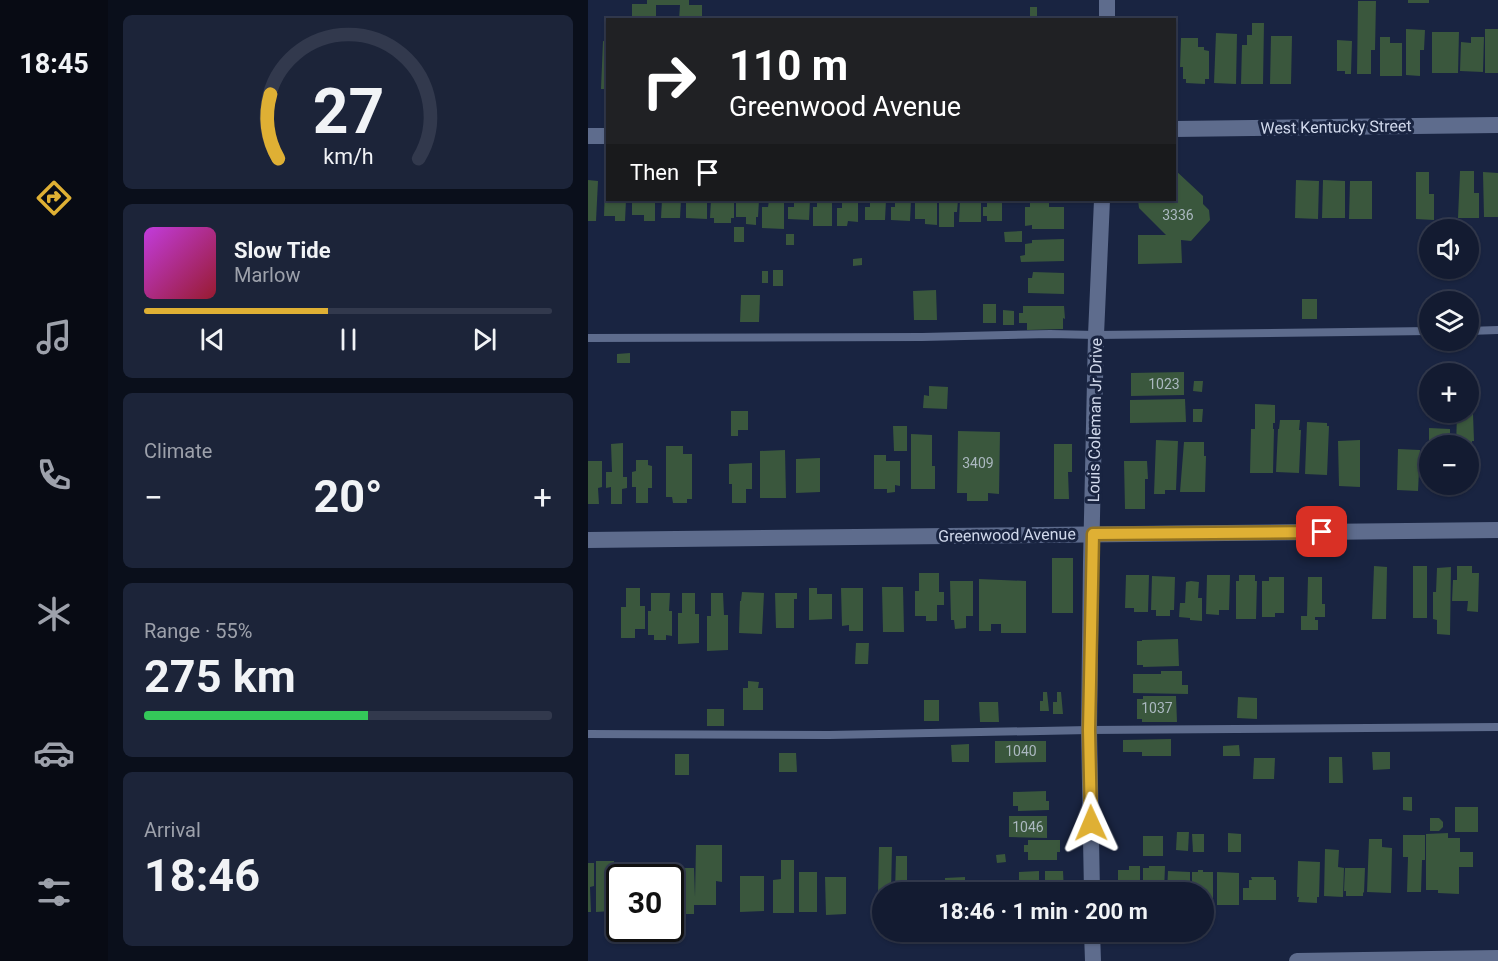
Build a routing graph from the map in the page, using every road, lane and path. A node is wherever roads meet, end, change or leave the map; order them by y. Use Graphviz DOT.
graph roads {
  1 [pos="1107,0"];
  2 [pos="1107,18"];
  3 [pos="1498,125"];
  4 [pos="1176,129"];
  5 [pos="588,136"];
  6 [pos="606,136"];
  7 [pos="1102,201"];
  8 [pos="1498,330"];
  9 [pos="1419,331"];
  10 [pos="1479,331"];
  11 [pos="1096,335"];
  12 [pos="588,338"];
  13 [pos="1498,530"];
  14 [pos="1093,534"];
  15 [pos="588,540"];
  16 [pos="1498,727"];
  17 [pos="1089,730"];
  18 [pos="588,734"];
  19 [pos="1092,882"];
  20 [pos="1092,942"];
  21 [pos="1498,958"];
  22 [pos="1093,961"];
  23 [pos="1296,961"];
  1 -- 2 [label="street"];
  3 -- 4 [label="street, West Kentucky Street"];
  5 -- 6 [label="street"];
  7 -- 11 [label="street, Louis Coleman Jr Drive"];
  8 -- 10 [label="lane"];
  9 -- 11 [label="lane"];
  11 -- 12 [label="lane"];
  11 -- 14 [label="street, Louis Coleman Jr Drive"];
  13 -- 14 [label="street, Greenwood Avenue"];
  14 -- 15 [label="street, Greenwood Avenue"];
  14 -- 17 [label="street, Louis Coleman Jr Drive"];
  16 -- 17 [label="lane"];
  17 -- 18 [label="lane"];
  17 -- 19 [label="street, Louis Coleman Jr Drive"];
  20 -- 22 [label="street"];
  21 -- 23 [label="street"];
}
